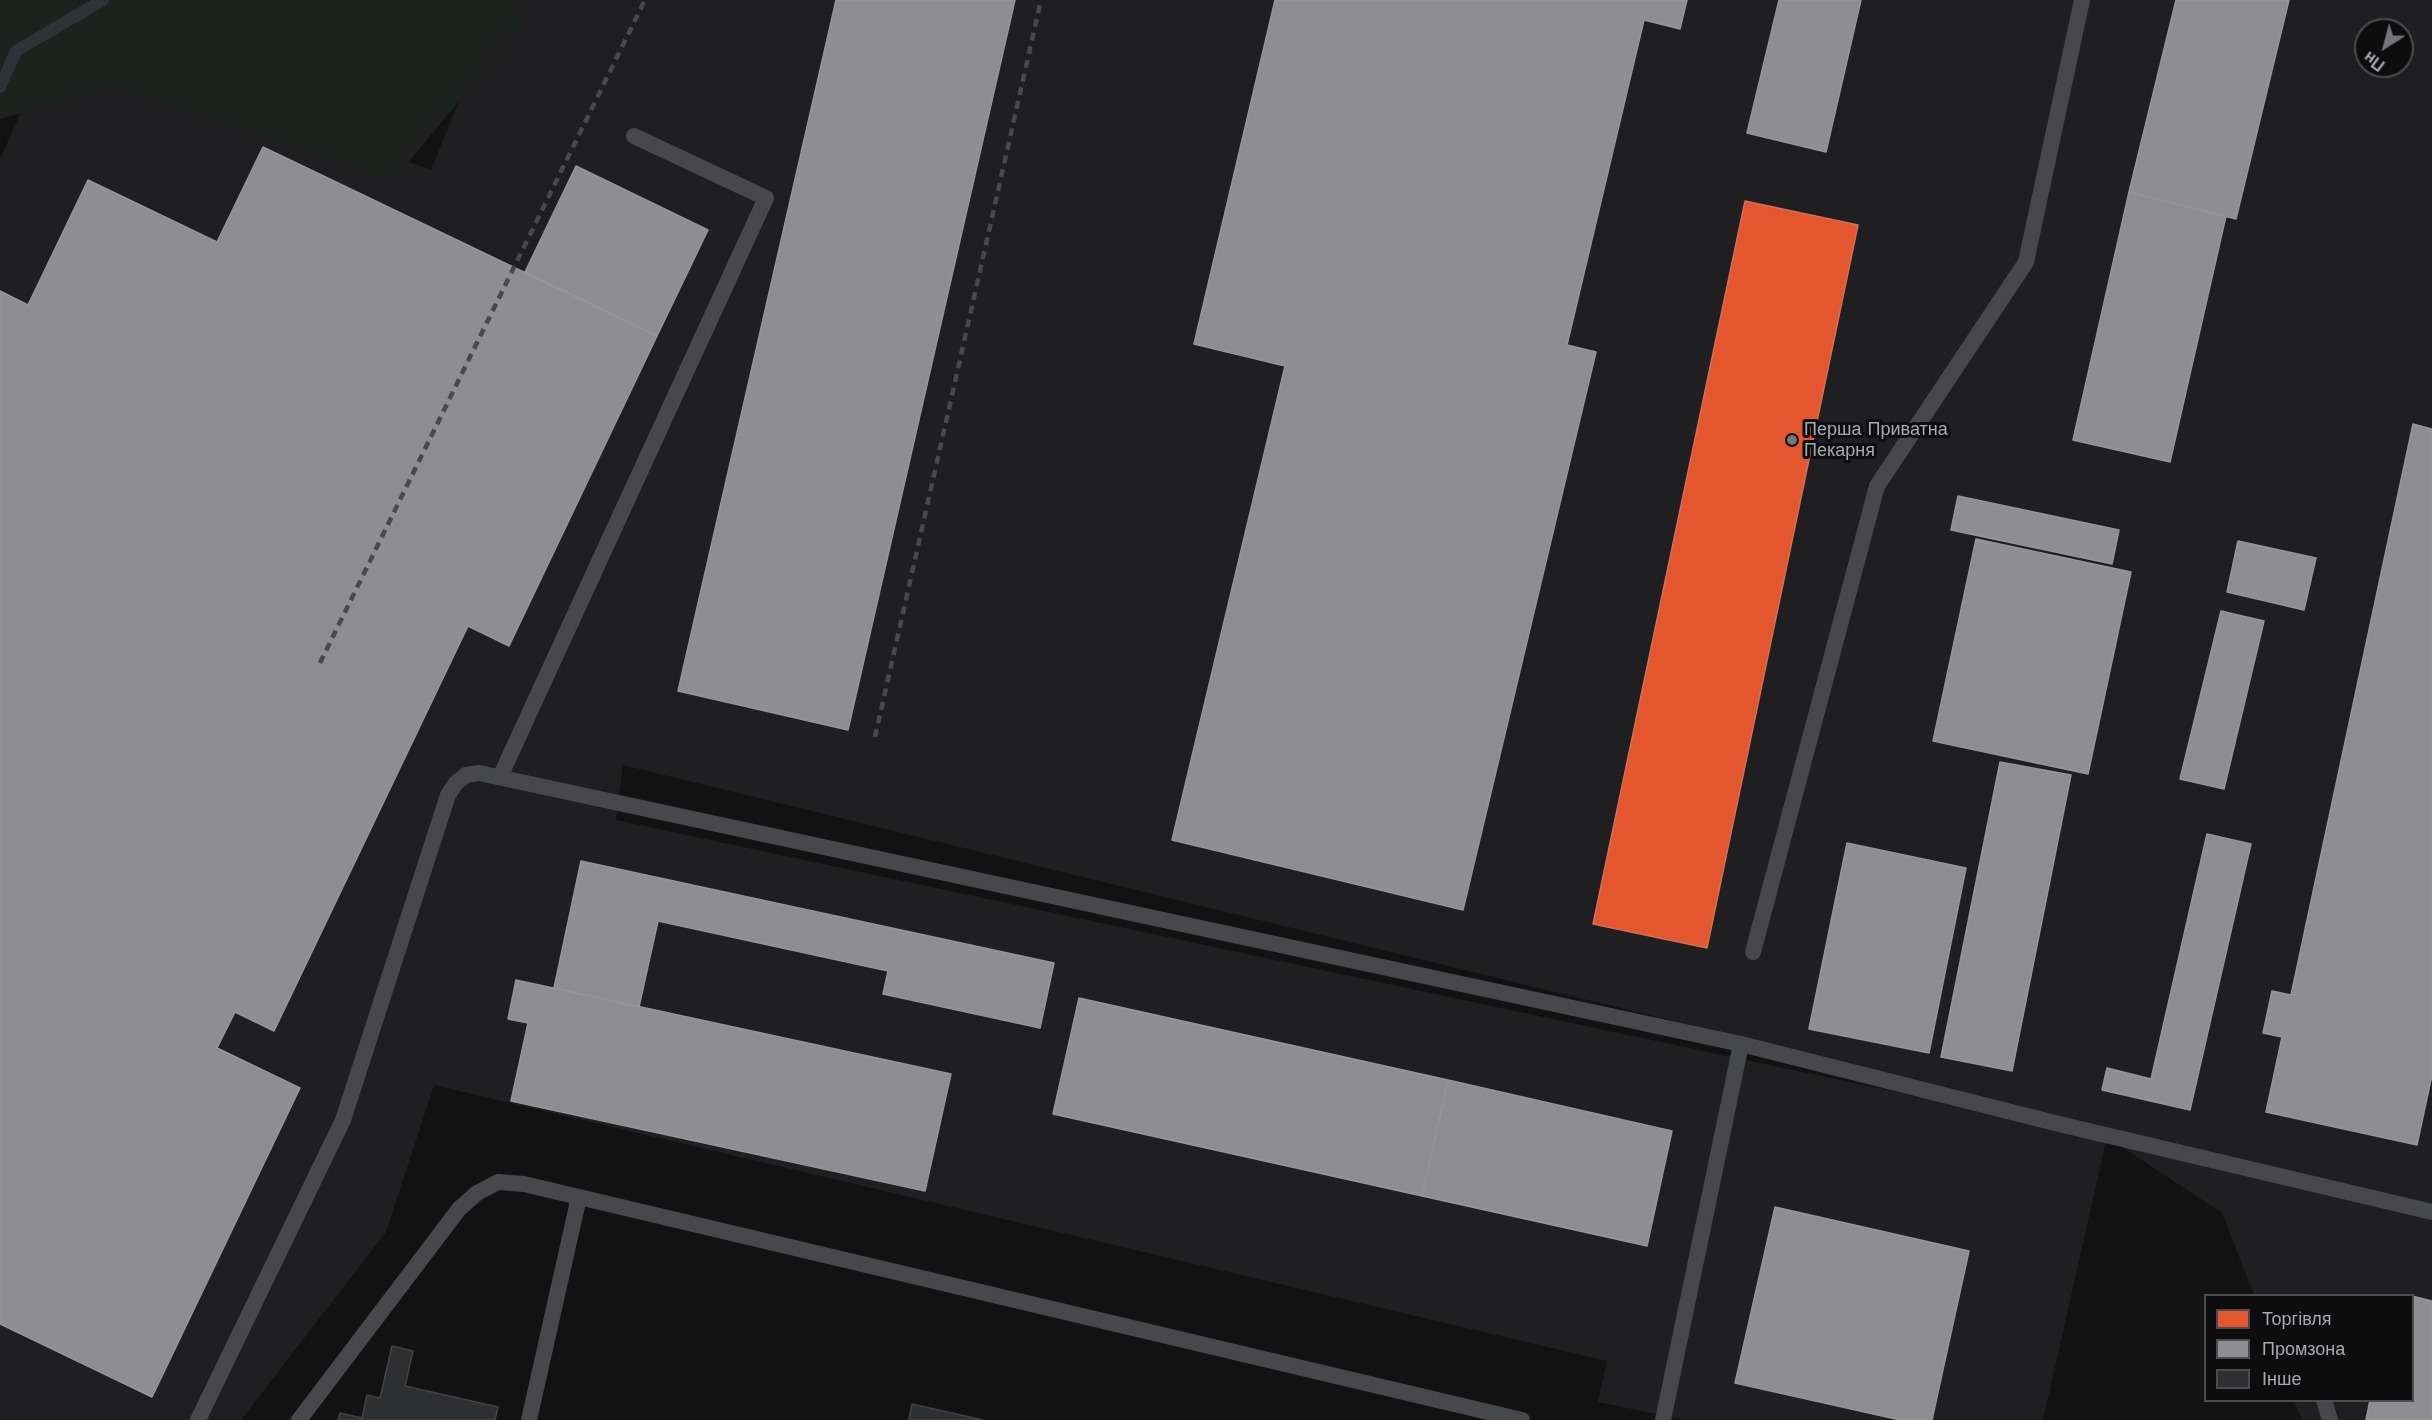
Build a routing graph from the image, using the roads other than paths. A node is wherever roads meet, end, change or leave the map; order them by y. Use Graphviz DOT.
graph roads {
  1 [pos="2082,0"];
  2 [pos="634,136"];
  3 [pos="500,777"];
  4 [pos="1753,952"];
  5 [pos="1741,1044"];
  6 [pos="579,1197"];
  7 [pos="2432,1212"];
  8 [pos="2324,1402"];
  9 [pos="198,1420"];
  10 [pos="299,1420"];
  11 [pos="529,1420"];
  12 [pos="1522,1420"];
  13 [pos="1663,1420"];
  14 [pos="2330,1420"];
  1 -- 4 [label="lane"];
  2 -- 3 [label="lane"];
  3 -- 5 [label="lane"];
  3 -- 9 [label="lane"];
  5 -- 7 [label="lane"];
  5 -- 13 [label="lane"];
  6 -- 10 [label="lane"];
  6 -- 11 [label="lane"];
  6 -- 12 [label="lane"];
  8 -- 14 [label="lane"];
}
